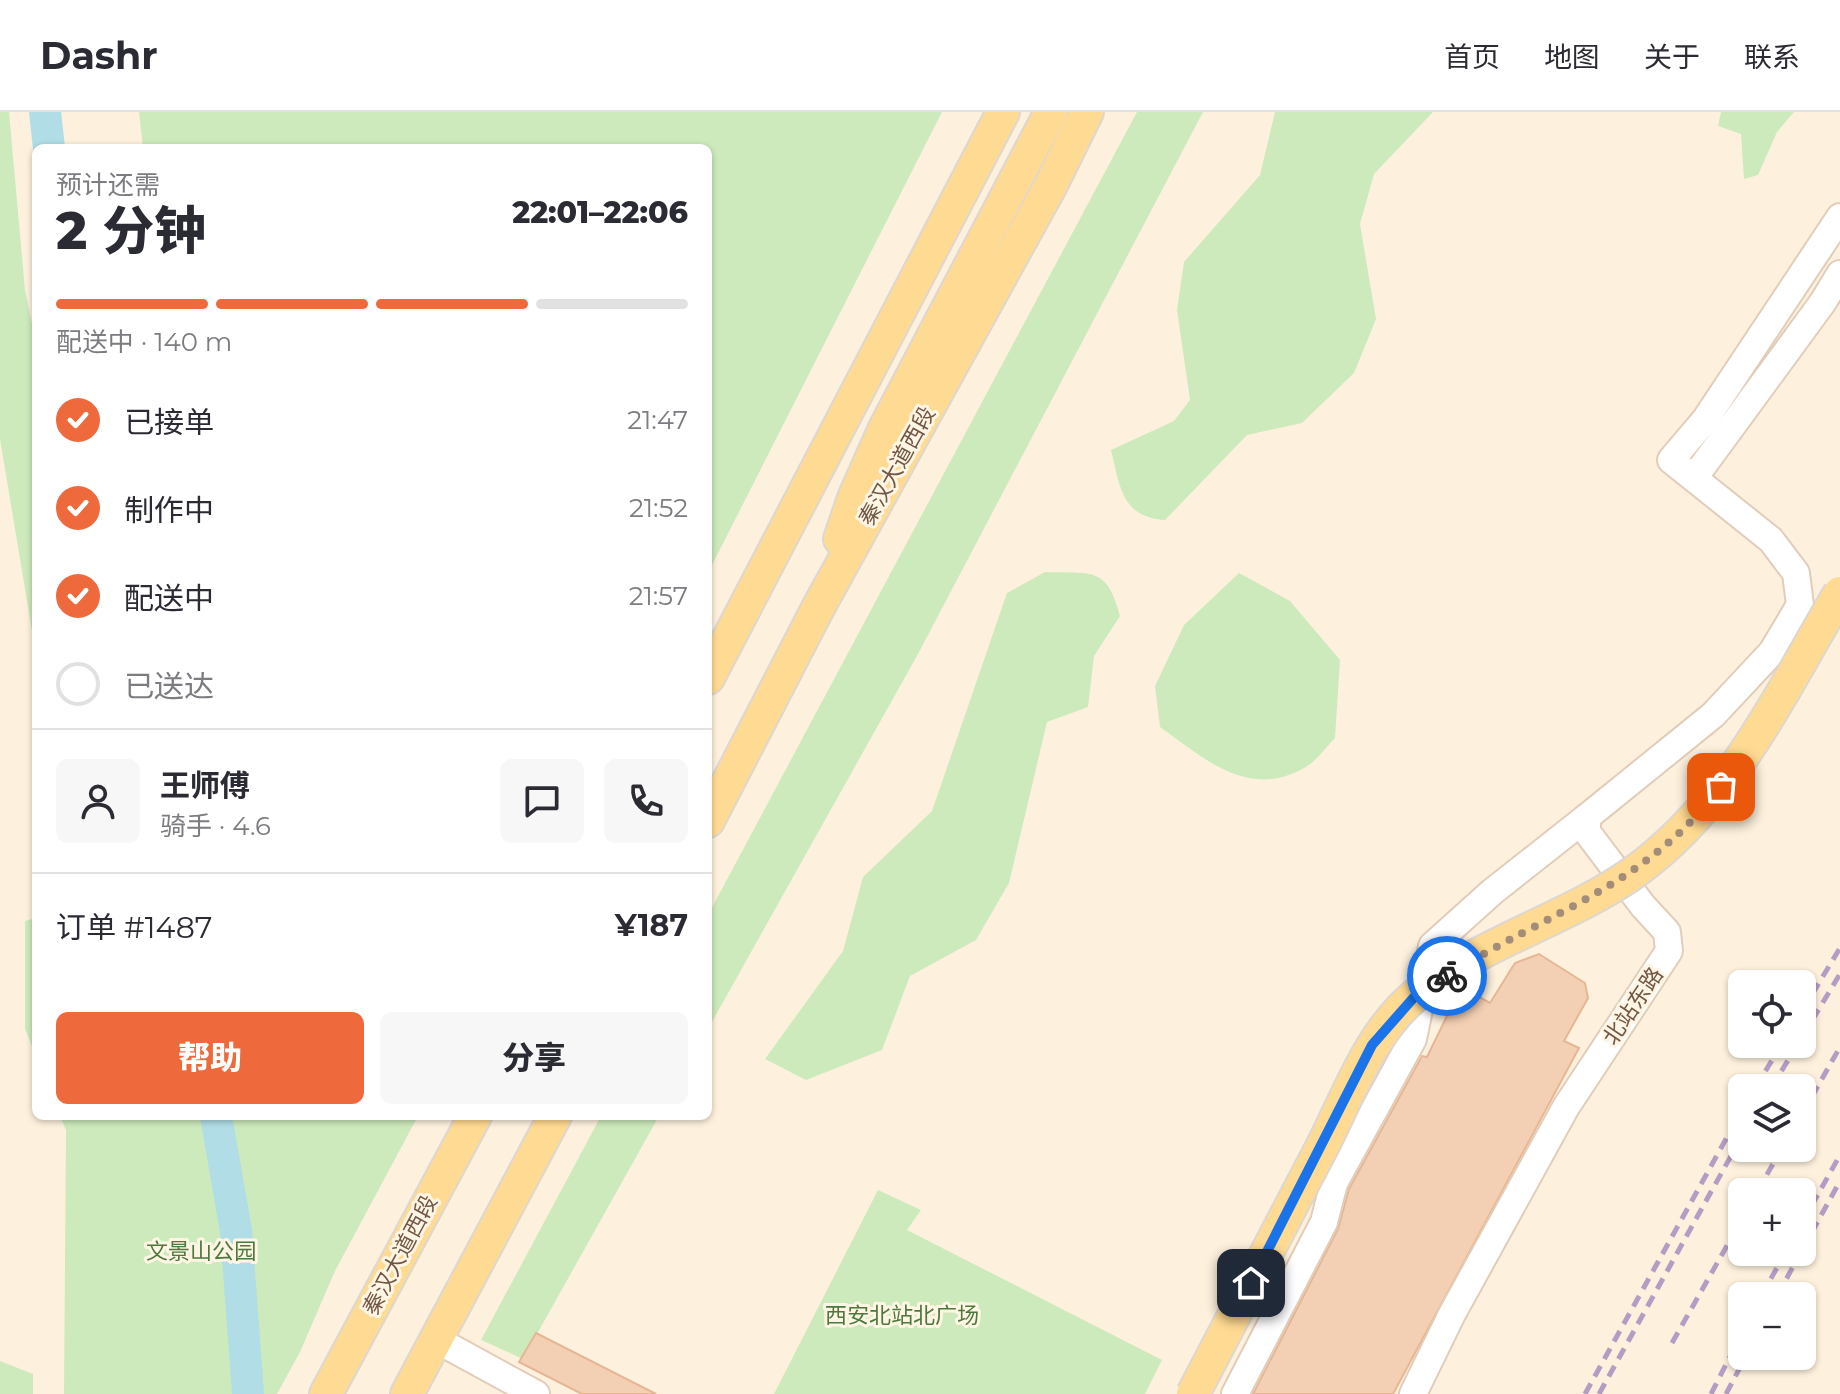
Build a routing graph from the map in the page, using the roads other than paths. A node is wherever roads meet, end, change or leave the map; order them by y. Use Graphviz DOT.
graph roads {
  1 [pos="1003,112"];
  2 [pos="1051,112"];
  3 [pos="1087,112"];
  4 [pos="1840,217"];
  5 [pos="1840,274"];
  6 [pos="1694,478"];
  7 [pos="1840,593"];
  8 [pos="818,608"];
  9 [pos="712,670"];
  10 [pos="712,813"];
  11 [pos="1587,817"];
  12 [pos="473,1120"];
  13 [pos="553,1120"];
  14 [pos="1323,1145"];
  15 [pos="437,1340"];
  16 [pos="326,1394"];
  17 [pos="407,1394"];
  18 [pos="536,1394"];
  19 [pos="1193,1394"];
  20 [pos="1234,1394"];
  21 [pos="1413,1394"];
  1 -- 9 [label="main road"];
  2 -- 8 [label="main road"];
  3 -- 8 [label="main road, 秦汉大道西段"];
  4 -- 6 [label="street"];
  5 -- 6 [label="street"];
  6 -- 11 [label="street"];
  7 -- 14 [label="main road, bridge"];
  8 -- 10 [label="main road, 秦汉大道西段"];
  11 -- 20 [label="street"];
  11 -- 21 [label="street, 北站东路"];
  12 -- 16 [label="main road, 秦汉大道西段"];
  13 -- 15 [label="main road"];
  14 -- 19 [label="main road, bridge"];
  14 -- 20 [label="street"];
  15 -- 17 [label="main road"];
  15 -- 18 [label="street"];
}
